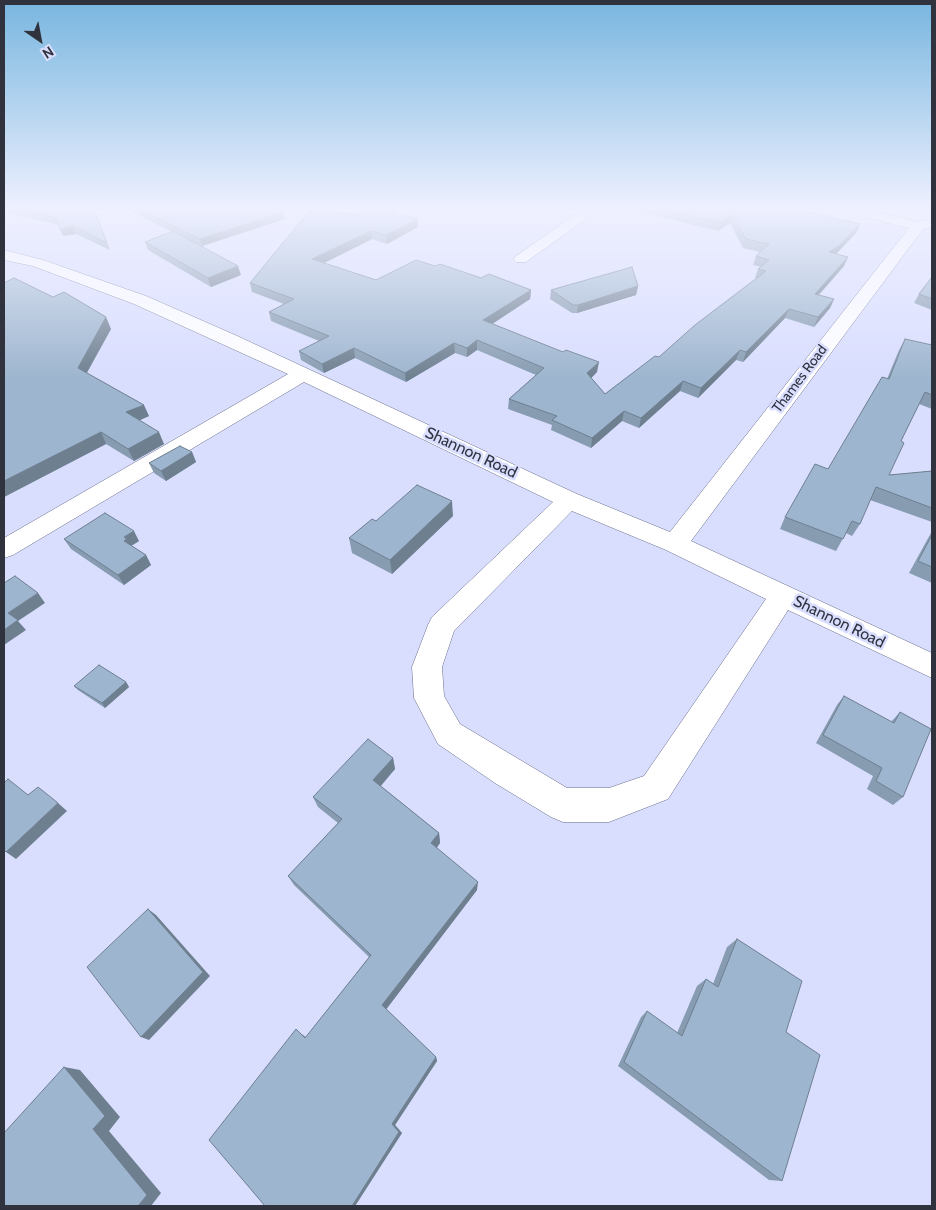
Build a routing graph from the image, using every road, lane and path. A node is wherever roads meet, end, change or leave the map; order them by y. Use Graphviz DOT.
graph roads {
  1 [pos="45,265"];
  2 [pos="893,265"];
  3 [pos="303,374"];
  4 [pos="569,500"];
  5 [pos="675,544"];
  6 [pos="4,549"];
  7 [pos="783,595"];
  8 [pos="932,666"];
  1 -- 3 [label="street, Shannon Road"];
  2 -- 5 [label="street, Thames Road"];
  3 -- 4 [label="street, Shannon Road"];
  3 -- 6 [label="street"];
  4 -- 5 [label="street, Shannon Road"];
  4 -- 7 [label="street"];
  5 -- 7 [label="street, Shannon Road"];
  7 -- 8 [label="street, Shannon Road"];
}
